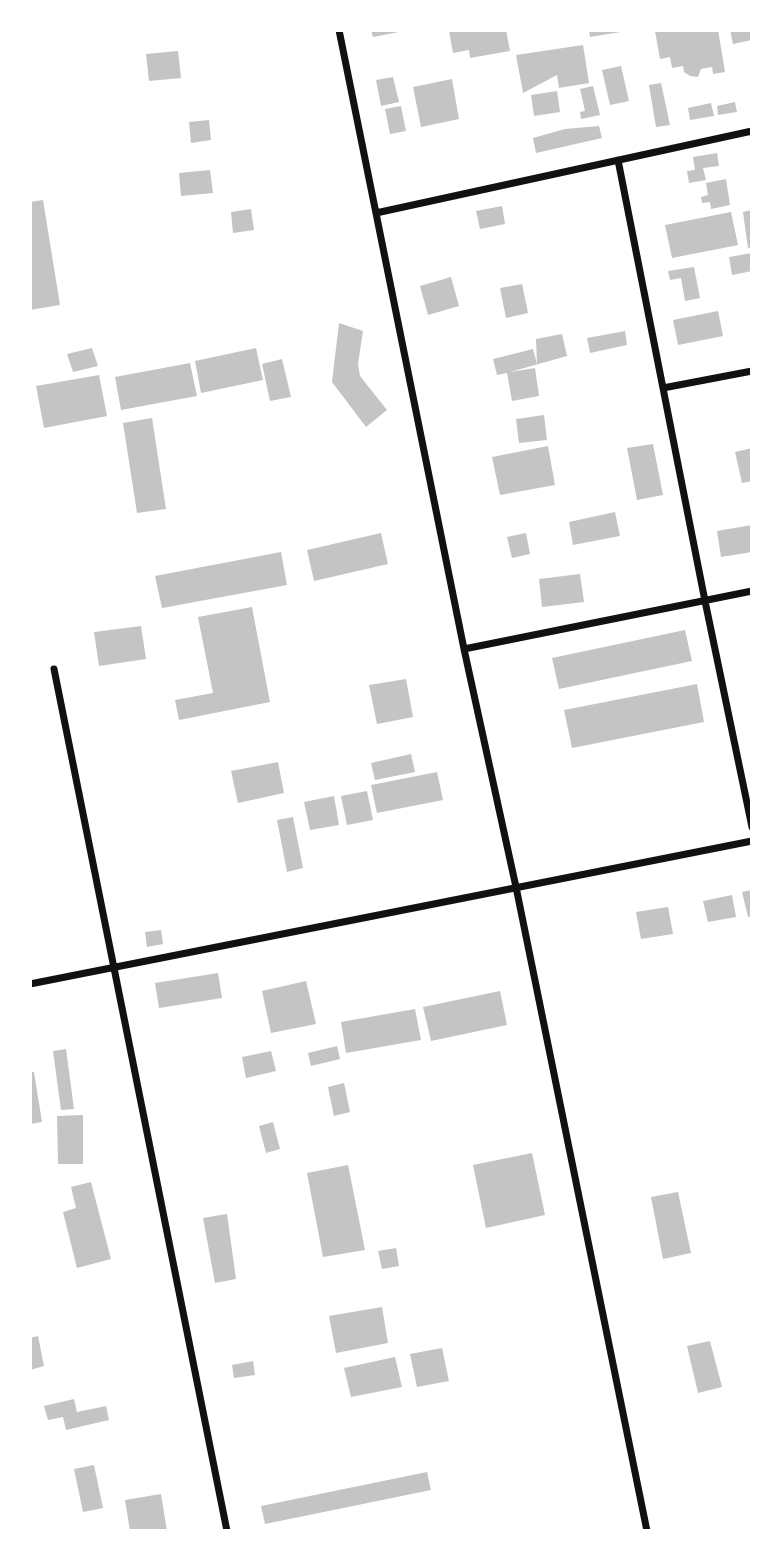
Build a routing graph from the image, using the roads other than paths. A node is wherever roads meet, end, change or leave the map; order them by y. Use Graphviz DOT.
graph roads {
  1 [pos="339,30"];
  2 [pos="752,131"];
  3 [pos="618,160"];
  4 [pos="376,213"];
  5 [pos="752,372"];
  6 [pos="663,388"];
  7 [pos="752,591"];
  8 [pos="705,601"];
  9 [pos="464,649"];
  10 [pos="54,669"];
  11 [pos="752,827"];
  12 [pos="752,841"];
  13 [pos="516,887"];
  14 [pos="114,966"];
  15 [pos="30,984"];
  16 [pos="227,1531"];
  17 [pos="647,1531"];
  1 -- 4 [label="street"];
  2 -- 3 [label="street"];
  3 -- 4 [label="street"];
  3 -- 6 [label="street"];
  4 -- 9 [label="street"];
  5 -- 6 [label="street"];
  6 -- 8 [label="street"];
  7 -- 8 [label="street"];
  8 -- 9 [label="street"];
  8 -- 11 [label="street"];
  9 -- 13 [label="street"];
  10 -- 14 [label="street"];
  12 -- 13 [label="street"];
  13 -- 14 [label="street"];
  13 -- 17 [label="street"];
  14 -- 15 [label="street"];
  14 -- 16 [label="street"];
}
